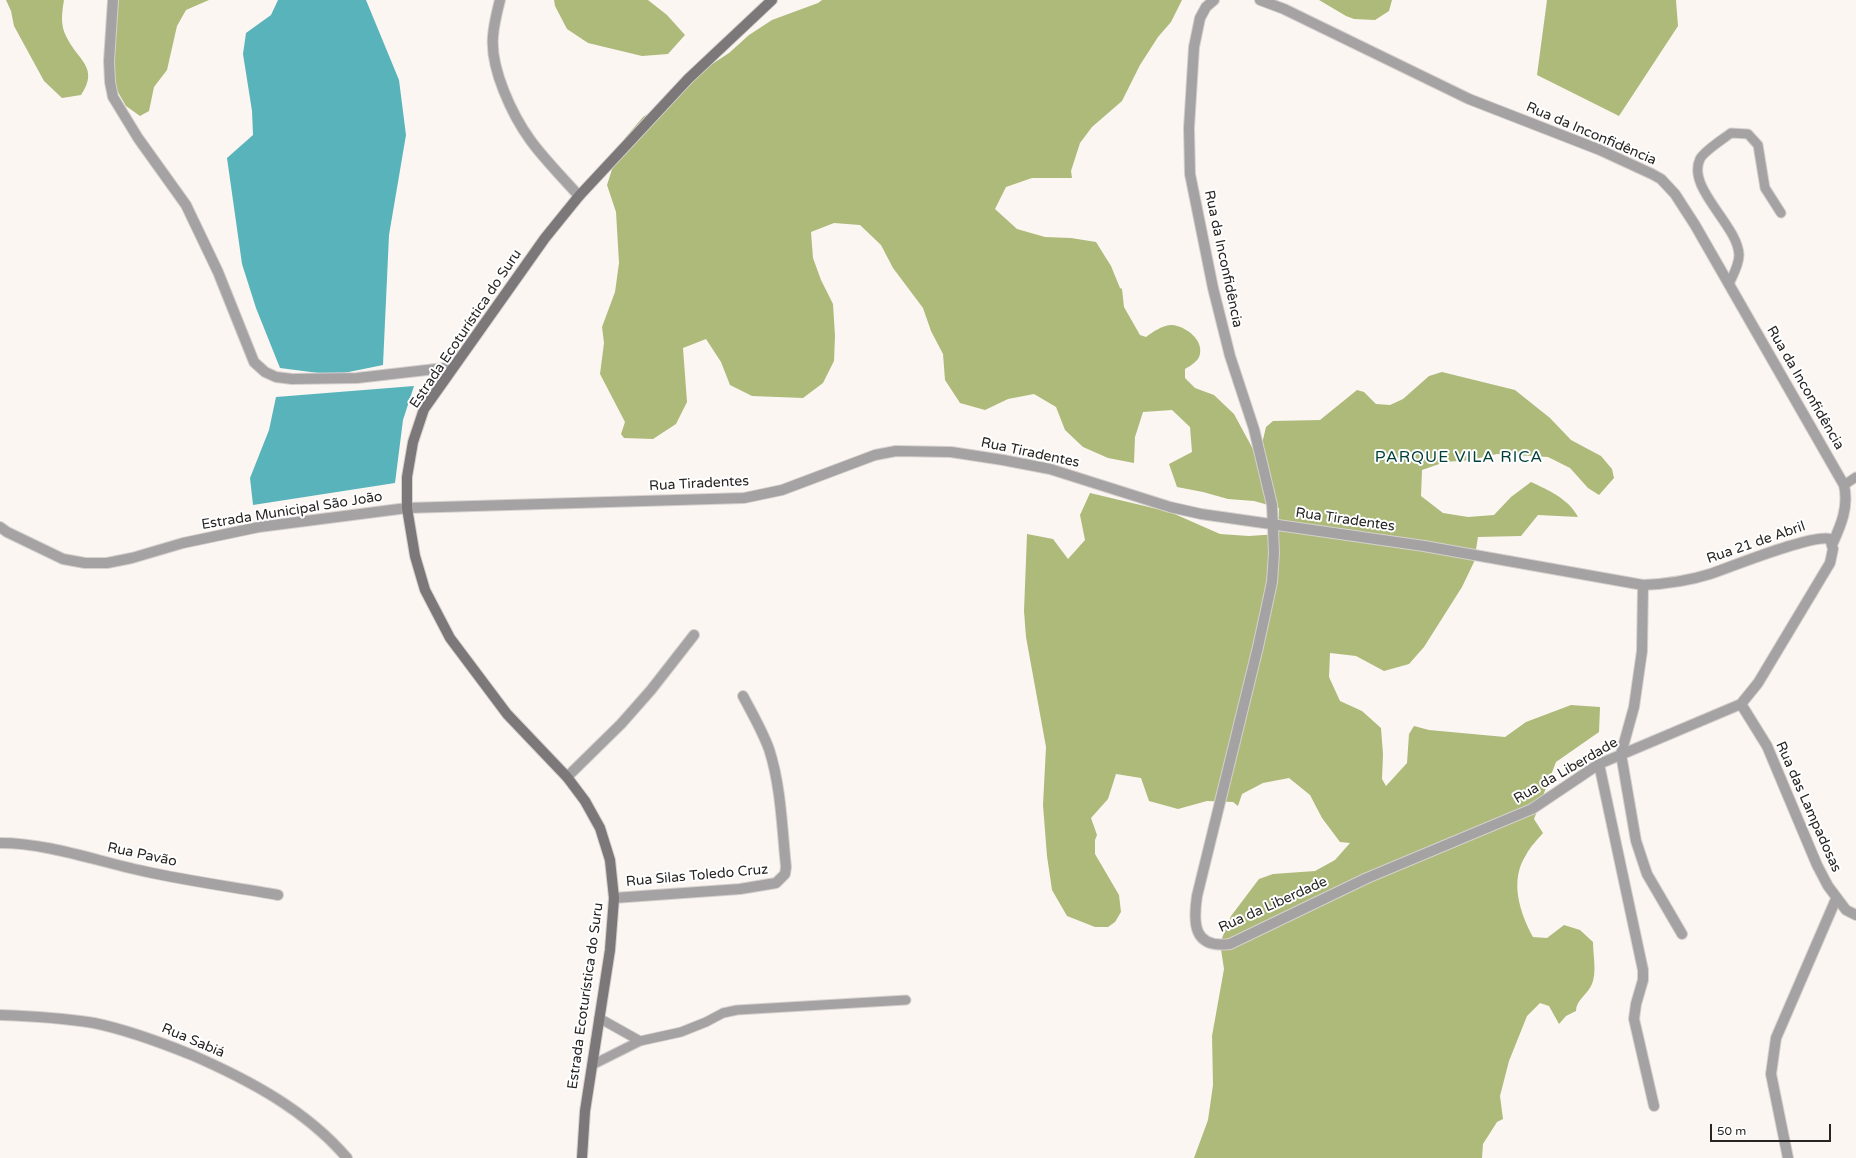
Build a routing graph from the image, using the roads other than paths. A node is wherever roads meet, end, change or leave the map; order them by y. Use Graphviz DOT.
graph roads {
  1 [pos="113,0"];
  2 [pos="500,0"];
  3 [pos="772,0"];
  4 [pos="1214,0"];
  5 [pos="1260,0"];
  6 [pos="579,196"];
  7 [pos="1781,213"];
  8 [pos="1729,284"];
  9 [pos="453,368"];
  10 [pos="1856,477"];
  11 [pos="1844,485"];
  12 [pos="407,508"];
  13 [pos="1274,524"];
  14 [pos="0,527"];
  15 [pos="1832,545"];
  16 [pos="1644,585"];
  17 [pos="694,635"];
  18 [pos="743,696"];
  19 [pos="1741,704"];
  20 [pos="1621,754"];
  21 [pos="1599,764"];
  22 [pos="567,777"];
  23 [pos="0,843"];
  24 [pos="278,895"];
  25 [pos="614,898"];
  26 [pos="1836,899"];
  27 [pos="1856,915"];
  28 [pos="1682,934"];
  29 [pos="906,1000"];
  30 [pos="0,1015"];
  31 [pos="599,1018"];
  32 [pos="640,1041"];
  33 [pos="592,1065"];
  34 [pos="1654,1106"];
  35 [pos="347,1158"];
  36 [pos="582,1158"];
  37 [pos="1788,1158"];
  1 -- 9 [label="street"];
  2 -- 6 [label="street"];
  3 -- 6 [label="main road, Estrada Ecoturística do Suru"];
  4 -- 13 [label="street, Rua da Inconfidência"];
  5 -- 8 [label="street, Rua da Inconfidência"];
  6 -- 9 [label="main road, Estrada Ecoturística do Suru"];
  7 -- 8 [label="lane"];
  8 -- 11 [label="street, Rua da Inconfidência"];
  9 -- 12 [label="main road, Estrada Ecoturística do Suru"];
  10 -- 11 [label="lane"];
  11 -- 15 [label="street, Rua da Inconfidência"];
  12 -- 13 [label="street, Rua Tiradentes"];
  12 -- 14 [label="street, Estrada Municipal São João"];
  12 -- 22 [label="main road, Estrada Ecoturística do Suru"];
  13 -- 16 [label="street, Rua Tiradentes"];
  13 -- 21 [label="street, Rua da Liberdade"];
  15 -- 16 [label="street, Rua 21 de Abril"];
  15 -- 19 [label="street"];
  16 -- 20 [label="street"];
  17 -- 22 [label="street"];
  18 -- 25 [label="street, Rua Silas Toledo Cruz"];
  19 -- 20 [label="street, Rua da Liberdade"];
  19 -- 26 [label="street, Rua das Lampadosas"];
  20 -- 21 [label="street, Rua da Liberdade"];
  20 -- 28 [label="street"];
  21 -- 34 [label="street"];
  22 -- 25 [label="main road, Estrada Ecoturística do Suru"];
  23 -- 24 [label="street, Rua Pavão"];
  25 -- 31 [label="main road, Estrada Ecoturística do Suru"];
  26 -- 27 [label="street, Rua das Lampadosas"];
  26 -- 37 [label="street"];
  29 -- 32 [label="lane"];
  30 -- 35 [label="street, Rua Sabiá"];
  31 -- 32 [label="lane"];
  31 -- 33 [label="main road, Estrada Ecoturística do Suru"];
  32 -- 33 [label="lane"];
  33 -- 36 [label="main road, Estrada Ecoturística do Suru"];
}
